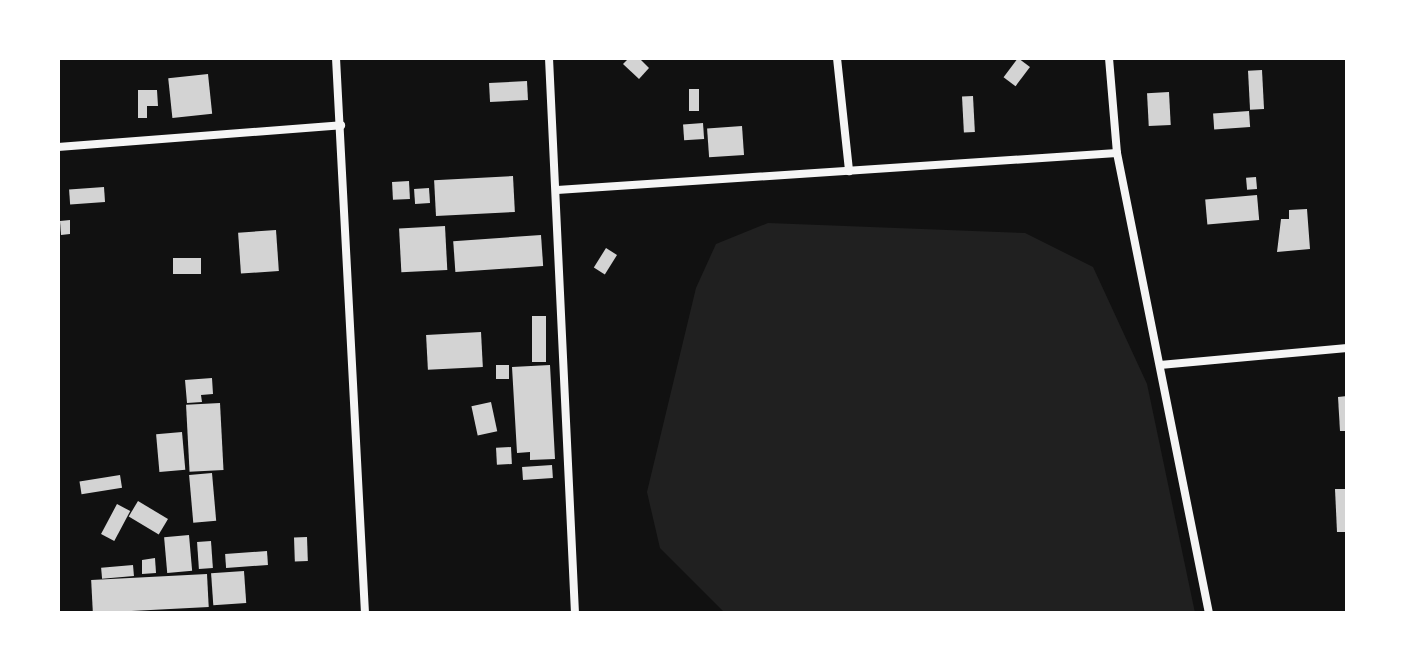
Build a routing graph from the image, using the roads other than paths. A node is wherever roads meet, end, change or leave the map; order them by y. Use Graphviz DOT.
graph roads {
  1 [pos="336,58"];
  2 [pos="549,58"];
  3 [pos="837,58"];
  4 [pos="1109,58"];
  5 [pos="341,125"];
  6 [pos="58,147"];
  7 [pos="1117,153"];
  8 [pos="849,171"];
  9 [pos="557,190"];
  10 [pos="1347,348"];
  11 [pos="1160,365"];
  12 [pos="365,613"];
  13 [pos="575,613"];
  14 [pos="1209,613"];
  1 -- 5 [label="street"];
  2 -- 9 [label="street"];
  3 -- 8 [label="street"];
  4 -- 7 [label="street"];
  5 -- 6 [label="street"];
  5 -- 12 [label="street"];
  7 -- 8 [label="street"];
  7 -- 11 [label="street"];
  8 -- 9 [label="street"];
  9 -- 13 [label="street"];
  10 -- 11 [label="street"];
  11 -- 14 [label="street"];
}
